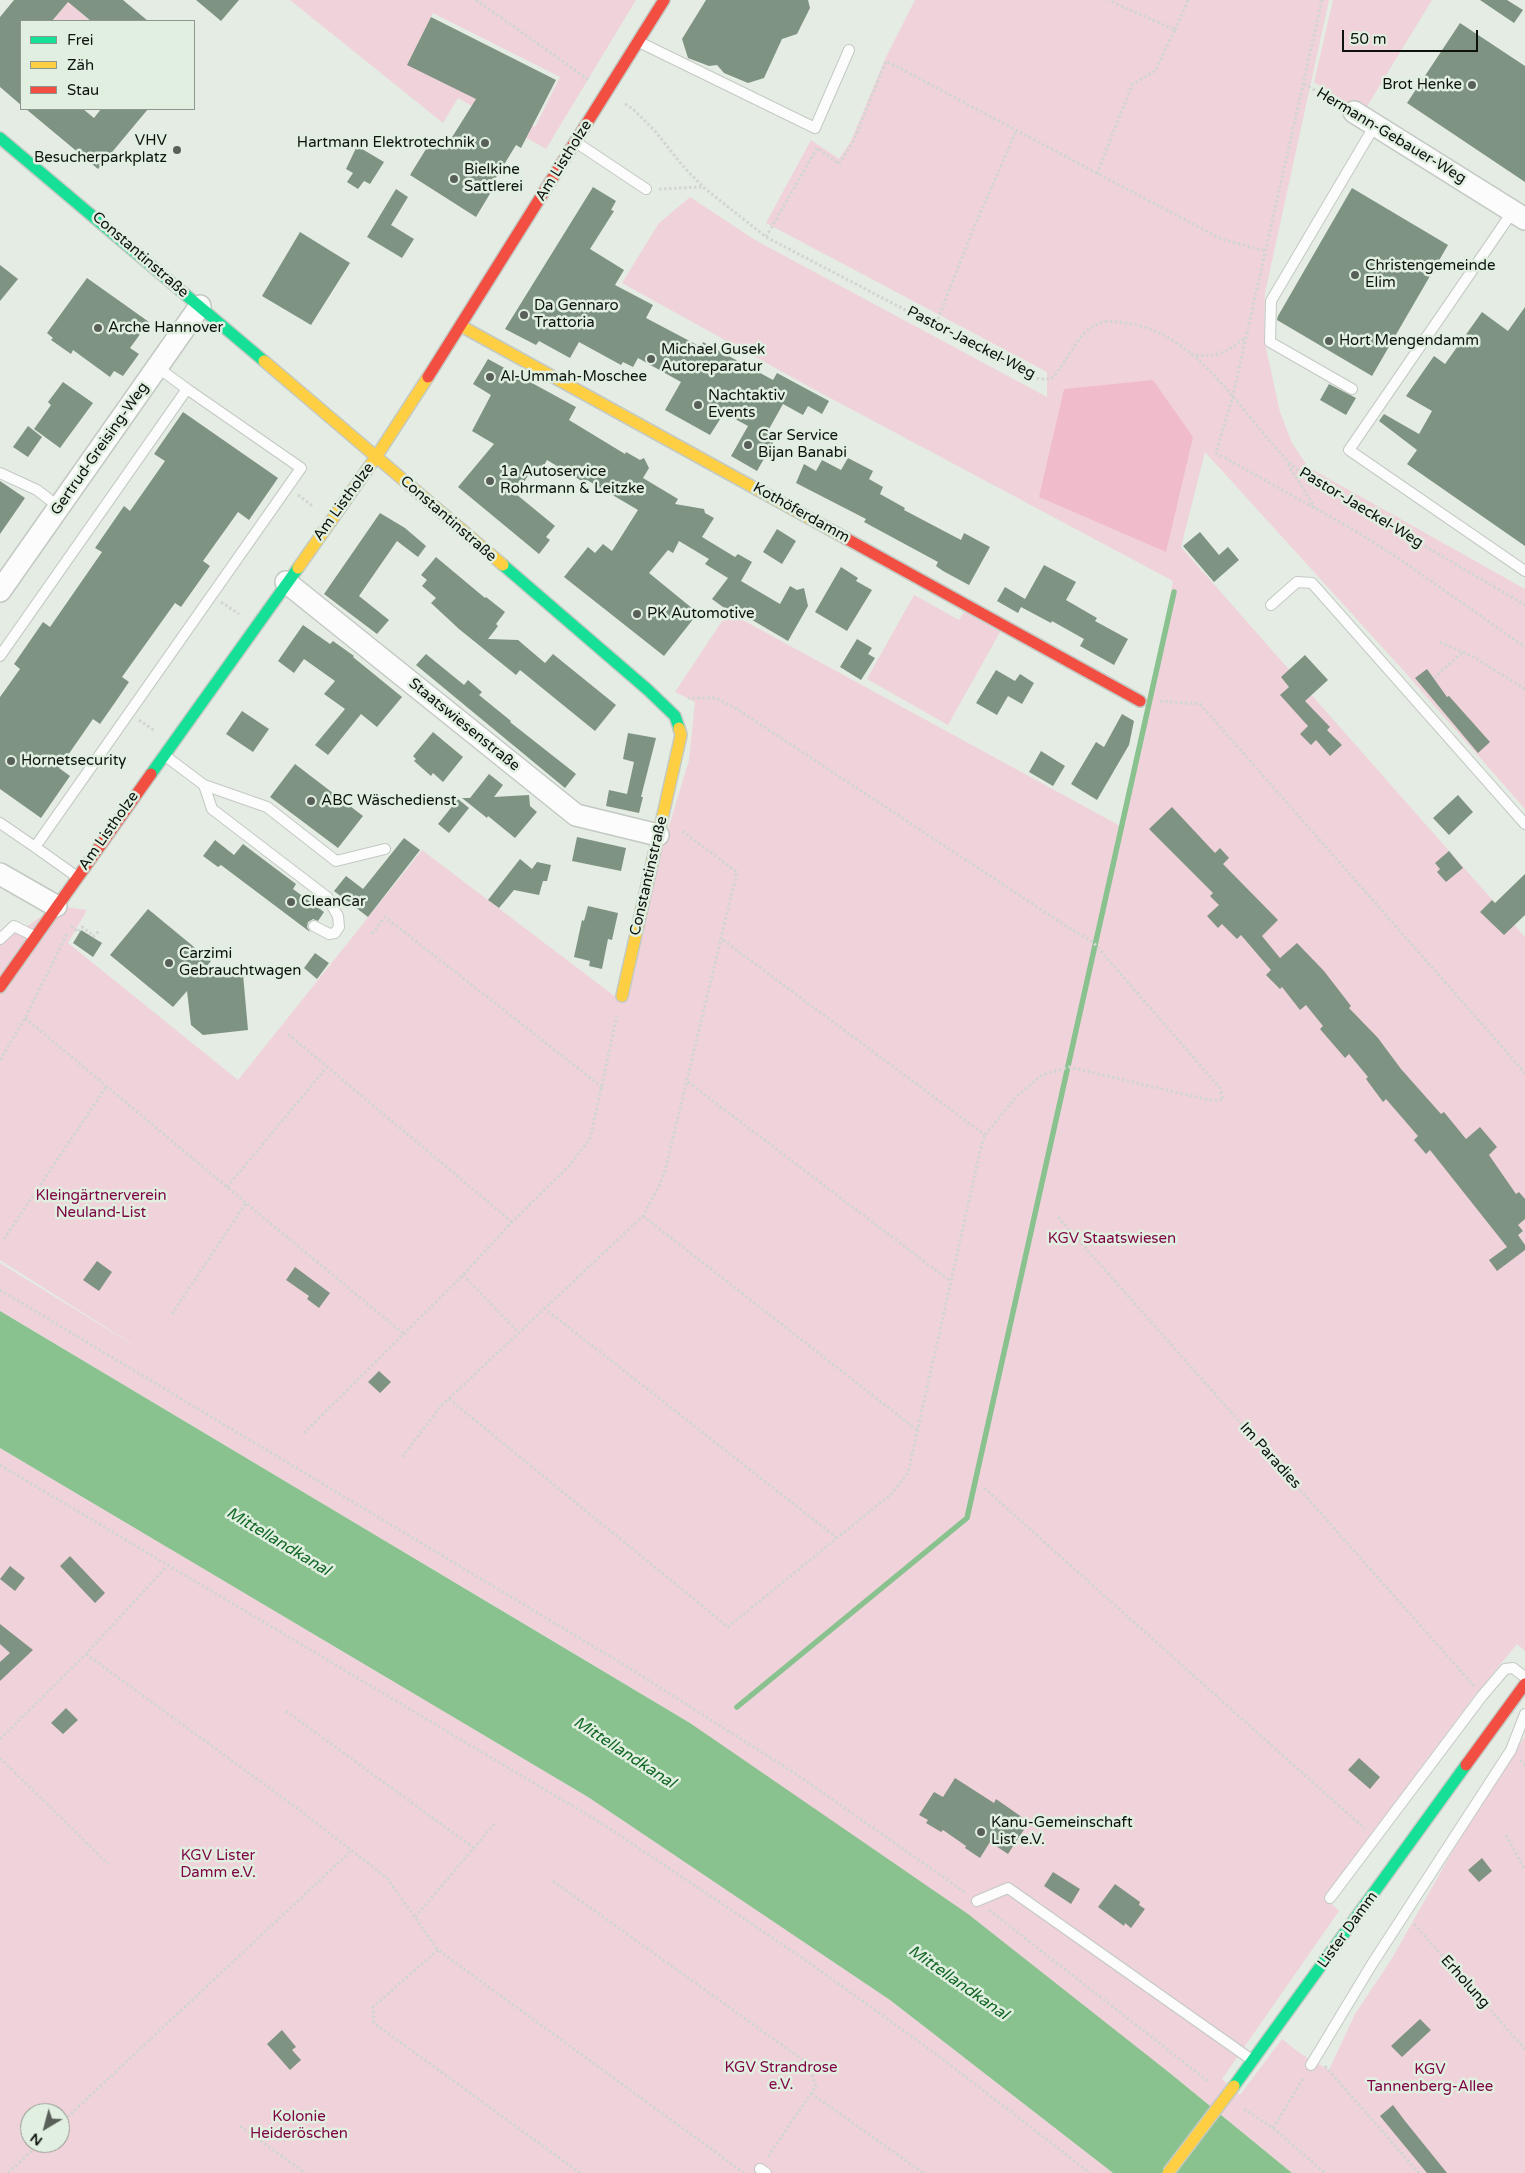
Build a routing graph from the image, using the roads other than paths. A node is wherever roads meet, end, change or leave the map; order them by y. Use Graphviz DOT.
graph roads {
  1 [pos="664,0"];
  2 [pos="638,41"];
  3 [pos="849,50"];
  4 [pos="1354,112"];
  5 [pos="1375,125"];
  6 [pos="0,138"];
  7 [pos="576,142"];
  8 [pos="646,189"];
  9 [pos="1519,215"];
  10 [pos="200,306"];
  11 [pos="462,326"];
  12 [pos="157,367"];
  13 [pos="187,388"];
  14 [pos="1352,389"];
  15 [pos="376,457"];
  16 [pos="0,472"];
  17 [pos="59,507"];
  18 [pos="1525,571"];
  19 [pos="286,582"];
  20 [pos="0,592"];
  21 [pos="1271,605"];
  22 [pos="0,656"];
  23 [pos="1140,701"];
  24 [pos="164,755"];
  25 [pos="204,785"];
  26 [pos="0,823"];
  27 [pos="1525,824"];
  28 [pos="660,827"];
  29 [pos="35,847"];
  30 [pos="385,849"];
  31 [pos="0,874"];
  32 [pos="77,877"];
  33 [pos="56,906"];
  34 [pos="314,926"];
  35 [pos="34,937"];
  36 [pos="0,939"];
  37 [pos="0,987"];
  38 [pos="622,996"];
  39 [pos="1525,1677"];
  40 [pos="1525,1684"];
  41 [pos="1525,1714"];
  42 [pos="1330,1898"];
  43 [pos="977,1901"];
  44 [pos="1253,2061"];
  45 [pos="1314,2061"];
  46 [pos="1168,2173"];
  1 -- 2 [label="street, Am Listholze"];
  2 -- 3 [label="lane"];
  2 -- 7 [label="street, Am Listholze"];
  4 -- 5 [label="street, Hermann-Gebauer-Weg"];
  5 -- 9 [label="street, Hermann-Gebauer-Weg"];
  5 -- 14 [label="lane"];
  6 -- 10 [label="street, Constantinstraße"];
  7 -- 8 [label="lane"];
  7 -- 11 [label="street, Am Listholze"];
  9 -- 18 [label="lane"];
  10 -- 12 [label="street, Gertrud-Greising-Weg"];
  10 -- 15 [label="street, Constantinstraße"];
  11 -- 15 [label="street, Am Listholze"];
  11 -- 23 [label="street, Kothöferdamm"];
  12 -- 13 [label="lane"];
  12 -- 17 [label="street, Gertrud-Greising-Weg"];
  13 -- 22 [label="lane"];
  13 -- 29 [label="lane"];
  15 -- 19 [label="street, Am Listholze"];
  15 -- 28 [label="street, Constantinstraße"];
  16 -- 17 [label="lane"];
  17 -- 20 [label="street, Gertrud-Greising-Weg"];
  19 -- 24 [label="street, Am Listholze"];
  19 -- 28 [label="street, Staatswiesenstraße"];
  21 -- 27 [label="lane"];
  24 -- 25 [label="lane"];
  24 -- 32 [label="street, Am Listholze"];
  25 -- 30 [label="lane"];
  25 -- 34 [label="lane"];
  26 -- 29 [label="lane"];
  28 -- 38 [label="street, Constantinstraße"];
  29 -- 32 [label="lane"];
  31 -- 33 [label="street"];
  32 -- 33 [label="street, Am Listholze"];
  33 -- 35 [label="street, Am Listholze"];
  35 -- 36 [label="lane"];
  35 -- 37 [label="street, Am Listholze"];
  39 -- 42 [label="lane"];
  40 -- 44 [label="street, Lister Damm"];
  41 -- 45 [label="lane"];
  43 -- 44 [label="lane"];
  44 -- 46 [label="street, Lister Damm, bridge"];
}
